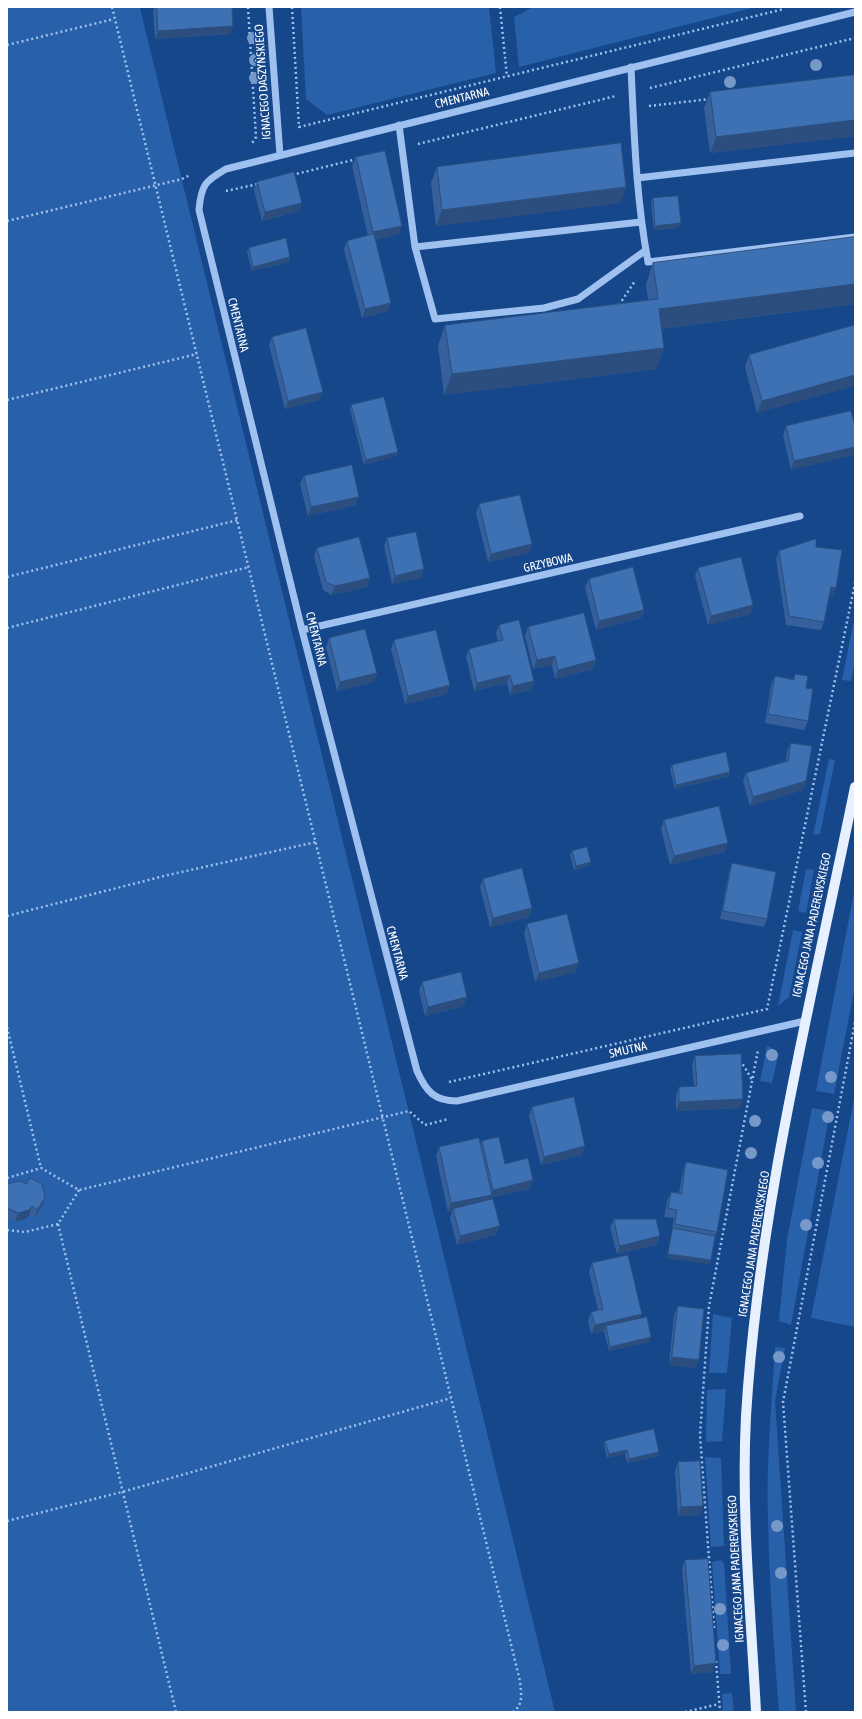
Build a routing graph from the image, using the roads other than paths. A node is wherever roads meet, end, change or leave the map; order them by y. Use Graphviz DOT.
graph roads {
  1 [pos="269,7"];
  2 [pos="855,12"];
  3 [pos="631,67"];
  4 [pos="399,125"];
  5 [pos="855,154"];
  6 [pos="280,155"];
  7 [pos="637,178"];
  8 [pos="641,222"];
  9 [pos="855,237"];
  10 [pos="415,247"];
  11 [pos="646,250"];
  12 [pos="800,516"];
  13 [pos="302,630"];
  14 [pos="855,789"];
  15 [pos="805,1021"];
  16 [pos="457,1101"];
  17 [pos="756,1712"];
  1 -- 6 [label="street, IGNACEGO DASZYŃSKIEGO"];
  2 -- 3 [label="street, CMENTARNA"];
  3 -- 4 [label="street, CMENTARNA"];
  3 -- 7 [label="street"];
  4 -- 6 [label="street, CMENTARNA"];
  4 -- 10 [label="street"];
  5 -- 7 [label="street"];
  6 -- 13 [label="street, CMENTARNA"];
  7 -- 8 [label="street"];
  8 -- 10 [label="street"];
  8 -- 11 [label="street"];
  9 -- 11 [label="street"];
  10 -- 11 [label="street"];
  12 -- 13 [label="street, GRZYBOWA"];
  13 -- 16 [label="street, CMENTARNA"];
  14 -- 15 [label="main road, IGNACEGO JANA PADEREWSKIEGO"];
  15 -- 16 [label="street, SMUTNA"];
  15 -- 17 [label="main road, IGNACEGO JANA PADEREWSKIEGO"];
}
